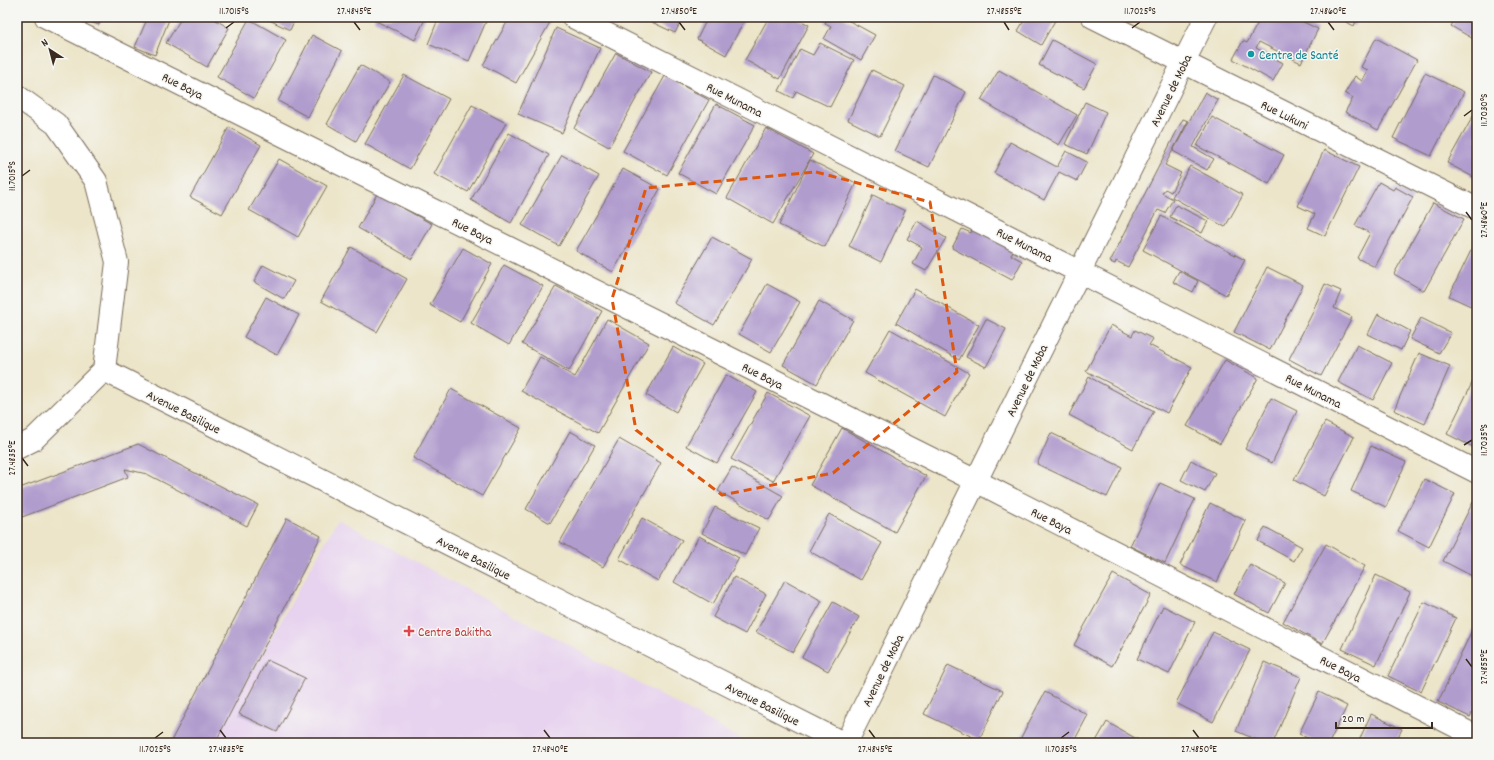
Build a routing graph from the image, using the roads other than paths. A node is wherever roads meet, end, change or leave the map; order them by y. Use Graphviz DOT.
graph roads {
  1 [pos="46,17"];
  2 [pos="573,17"];
  3 [pos="1093,17"];
  4 [pos="1206,17"];
  5 [pos="1183,63"];
  6 [pos="17,96"];
  7 [pos="1477,209"];
  8 [pos="1079,272"];
  9 [pos="104,370"];
  10 [pos="17,448"];
  11 [pos="1477,472"];
  12 [pos="976,481"];
  13 [pos="1477,737"];
  14 [pos="845,743"];
  1 -- 12 [label="street, Rue Baya"];
  2 -- 8 [label="street, Rue Munama"];
  3 -- 5 [label="street, Rue Lukuni"];
  4 -- 5 [label="street, Avenue de Moba"];
  5 -- 7 [label="street, Rue Lukuni"];
  5 -- 8 [label="street, Avenue de Moba"];
  6 -- 9 [label="street"];
  8 -- 11 [label="street, Rue Munama"];
  8 -- 12 [label="street, Avenue de Moba"];
  9 -- 10 [label="street"];
  9 -- 14 [label="street, Avenue Basilique"];
  12 -- 13 [label="street, Rue Baya"];
  12 -- 14 [label="street, Avenue de Moba"];
}
